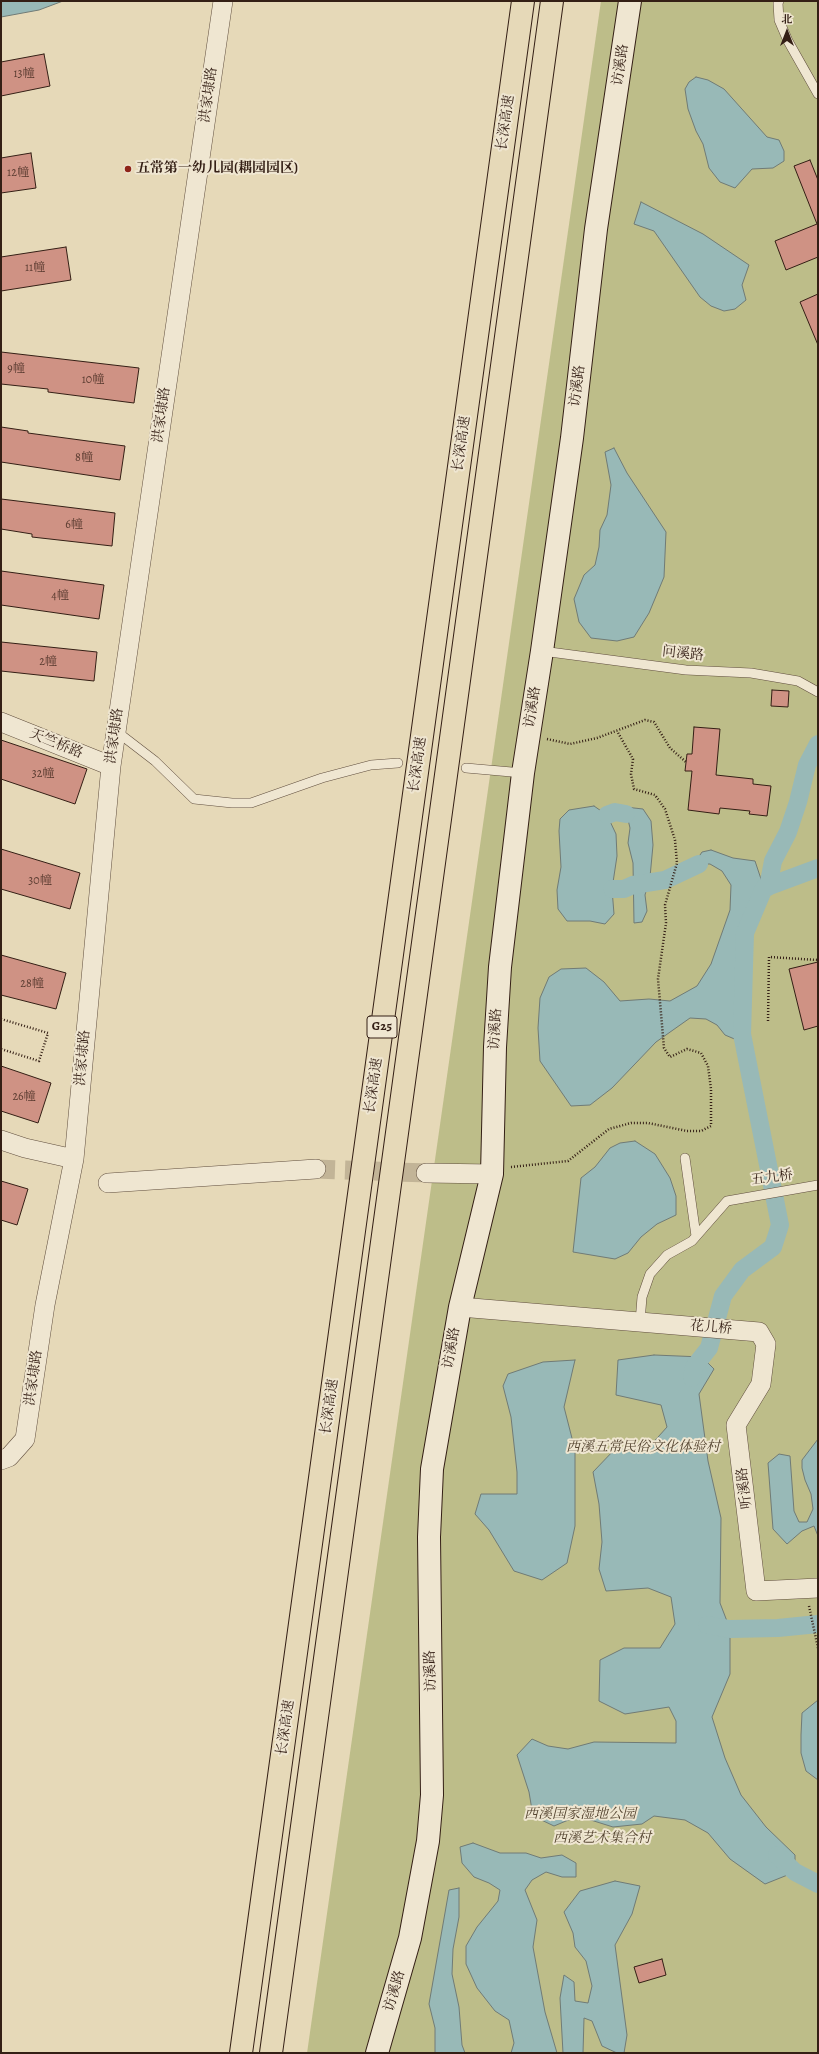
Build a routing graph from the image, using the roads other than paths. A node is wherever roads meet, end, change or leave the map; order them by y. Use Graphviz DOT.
graph roads {
  1 [pos="523,1"];
  2 [pos="552,1"];
  3 [pos="630,1"];
  4 [pos="780,1"];
  5 [pos="223,3"];
  6 [pos="818,94"];
  7 [pos="542,651"];
  8 [pos="818,692"];
  9 [pos="1,722"];
  10 [pos="116,731"];
  11 [pos="398,763"];
  12 [pos="111,766"];
  13 [pos="466,768"];
  14 [pos="523,773"];
  15 [pos="1,1140"];
  16 [pos="685,1158"];
  17 [pos="74,1159"];
  18 [pos="316,1169"];
  19 [pos="492,1171"];
  20 [pos="426,1173"];
  21 [pos="108,1183"];
  22 [pos="818,1185"];
  23 [pos="696,1236"];
  24 [pos="460,1307"];
  25 [pos="640,1322"];
  26 [pos="759,1332"];
  27 [pos="1,1460"];
  28 [pos="812,1589"];
  29 [pos="241,2053"];
  30 [pos="271,2053"];
  31 [pos="377,2053"];
  1 -- 29 [label="highway, 长深高速 / G25"];
  2 -- 30 [label="highway, 长深高速 / G25"];
  3 -- 7 [label="street, 访溪路"];
  4 -- 6 [label="lane"];
  5 -- 10 [label="street, 洪家埭路"];
  7 -- 8 [label="lane, 问溪路"];
  7 -- 14 [label="street, 访溪路"];
  9 -- 12 [label="street, 天竺桥路"];
  10 -- 11 [label="lane"];
  10 -- 12 [label="street, 洪家埭路"];
  12 -- 17 [label="street, 洪家埭路"];
  13 -- 14 [label="lane"];
  14 -- 19 [label="street, 访溪路"];
  15 -- 17 [label="street"];
  16 -- 23 [label="lane"];
  17 -- 27 [label="street, 洪家埭路"];
  18 -- 21 [label="street"];
  19 -- 20 [label="street"];
  19 -- 24 [label="street, 访溪路"];
  22 -- 23 [label="lane, 五九桥"];
  23 -- 25 [label="lane, 五九桥"];
  24 -- 25 [label="street"];
  24 -- 31 [label="street, 访溪路"];
  25 -- 26 [label="street, 花儿桥"];
  26 -- 28 [label="street, 听溪路"];
}
